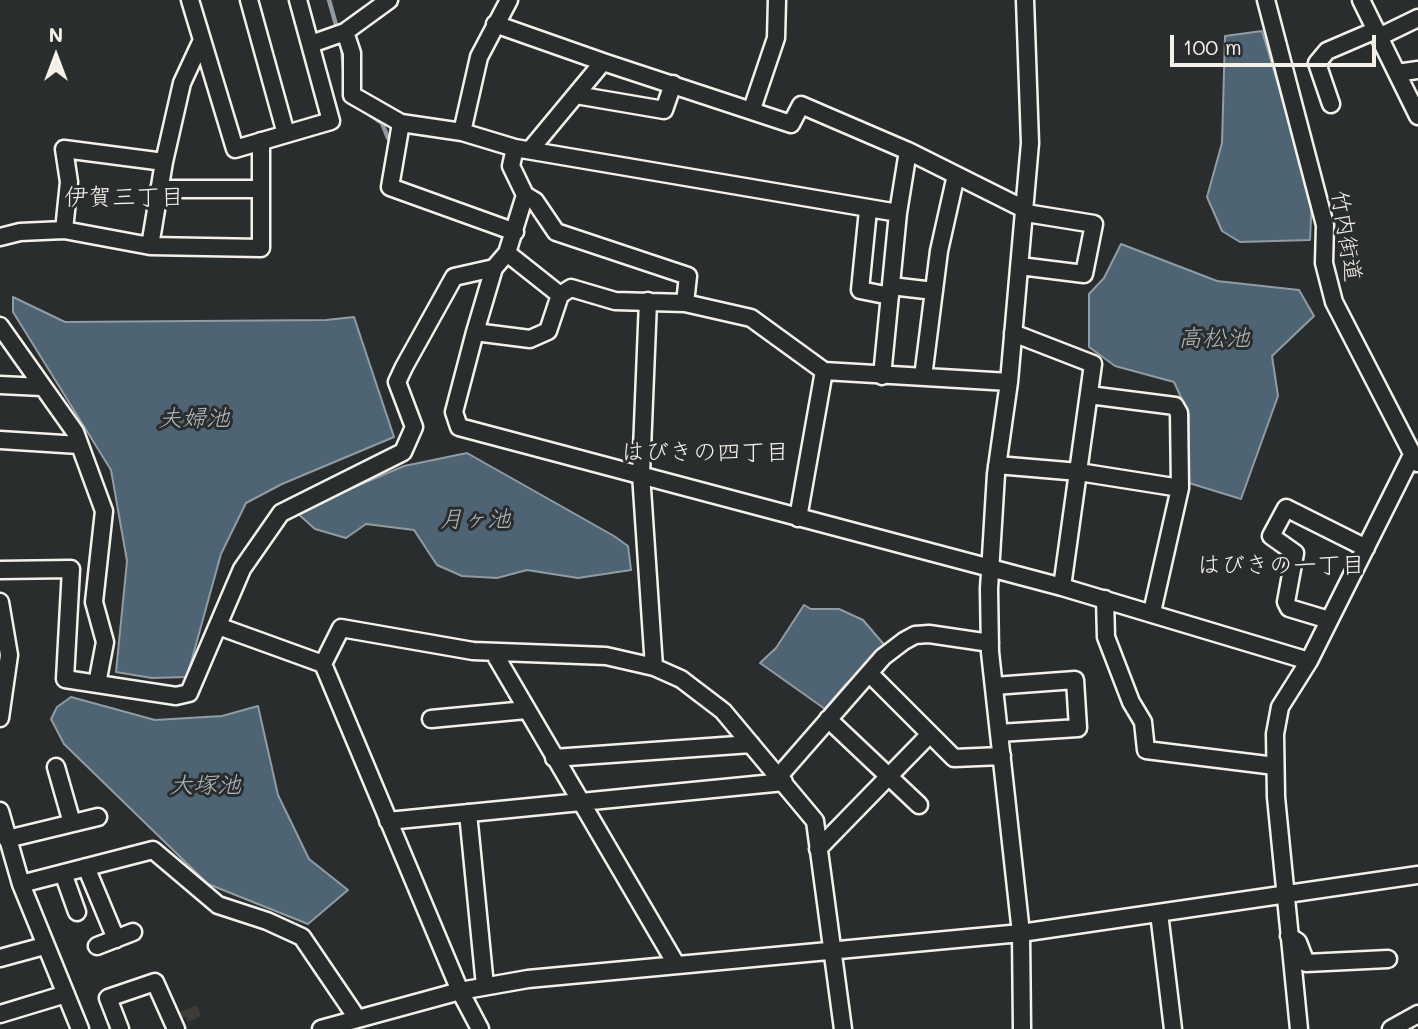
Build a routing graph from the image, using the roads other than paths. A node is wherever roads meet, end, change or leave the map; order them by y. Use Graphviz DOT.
graph roads {
  1 [pos="190,0"];
  2 [pos="249,0"];
  3 [pos="298,0"];
  4 [pos="389,0"];
  5 [pos="509,0"];
  6 [pos="777,0"];
  7 [pos="1025,0"];
  8 [pos="1266,0"];
  9 [pos="1361,0"];
  10 [pos="1418,18"];
  11 [pos="495,24"];
  12 [pos="345,32"];
  13 [pos="1378,34"];
  14 [pos="202,40"];
  15 [pos="311,44"];
  16 [pos="603,62"];
  17 [pos="1418,70"];
  18 [pos="1397,74"];
  19 [pos="673,84"];
  20 [pos="576,94"];
  21 [pos="1331,104"];
  22 [pos="752,110"];
  23 [pos="1418,116"];
  24 [pos="401,124"];
  25 [pos="462,132"];
  26 [pos="286,134"];
  27 [pos="261,141"];
  28 [pos="523,149"];
  29 [pos="908,151"];
  30 [pos="164,162"];
  31 [pos="956,175"];
  32 [pos="159,189"];
  33 [pos="261,189"];
  34 [pos="524,195"];
  35 [pos="868,210"];
  36 [pos="1026,212"];
  37 [pos="898,213"];
  38 [pos="64,230"];
  39 [pos="515,232"];
  40 [pos="0,237"];
  41 [pos="150,246"];
  42 [pos="507,254"];
  43 [pos="1020,266"];
  44 [pos="495,268"];
  45 [pos="890,291"];
  46 [pos="934,291"];
  47 [pos="560,295"];
  48 [pos="648,301"];
  49 [pos="685,303"];
  50 [pos="0,326"];
  51 [pos="475,332"];
  52 [pos="1013,333"];
  53 [pos="824,371"];
  54 [pos="882,376"];
  55 [pos="923,377"];
  56 [pos="1009,382"];
  57 [pos="0,385"];
  58 [pos="42,387"];
  59 [pos="1089,395"];
  60 [pos="0,440"];
  61 [pos="79,444"];
  62 [pos="1415,460"];
  63 [pos="997,465"];
  64 [pos="1079,472"];
  65 [pos="641,474"];
  66 [pos="1180,488"];
  67 [pos="798,518"];
  68 [pos="1366,548"];
  69 [pos="989,569"];
  70 [pos="0,570"];
  71 [pos="1062,587"];
  72 [pos="1105,599"];
  73 [pos="0,602"];
  74 [pos="1152,612"];
  75 [pos="1329,620"];
  76 [pos="218,626"];
  77 [pos="990,643"];
  78 [pos="494,653"];
  79 [pos="1309,661"];
  80 [pos="323,664"];
  81 [pos="654,667"];
  82 [pos="869,673"];
  83 [pos="97,684"];
  84 [pos="994,685"];
  85 [pos="526,710"];
  86 [pos="0,718"];
  87 [pos="431,719"];
  88 [pos="828,719"];
  89 [pos="999,733"];
  90 [pos="930,734"];
  91 [pos="751,744"];
  92 [pos="1002,756"];
  93 [pos="554,758"];
  94 [pos="1275,766"];
  95 [pos="56,767"];
  96 [pos="888,777"];
  97 [pos="782,779"];
  98 [pos="578,802"];
  99 [pos="919,805"];
  100 [pos="0,811"];
  101 [pos="468,813"];
  102 [pos="98,817"];
  103 [pos="388,821"];
  104 [pos="72,823"];
  105 [pos="7,839"];
  106 [pos="818,849"];
  107 [pos="86,867"];
  108 [pos="63,873"];
  109 [pos="1418,876"];
  110 [pos="21,884"];
  111 [pos="1285,895"];
  112 [pos="77,912"];
  113 [pos="1159,913"];
  114 [pos="133,932"];
  115 [pos="1021,933"];
  116 [pos="1289,936"];
  117 [pos="116,939"];
  118 [pos="44,946"];
  119 [pos="97,946"];
  120 [pos="832,950"];
  121 [pos="0,958"];
  122 [pos="1388,959"];
  123 [pos="676,964"];
  124 [pos="485,986"];
  125 [pos="460,991"];
  126 [pos="66,994"];
  127 [pos="0,1014"];
  128 [pos="1418,1014"];
  129 [pos="356,1018"];
  130 [pos="80,1029"];
  131 [pos="120,1029"];
  132 [pos="176,1029"];
  133 [pos="321,1029"];
  134 [pos="480,1029"];
  135 [pos="843,1029"];
  136 [pos="1022,1029"];
  137 [pos="1173,1029"];
  138 [pos="1299,1029"];
  139 [pos="1391,1029"];
  1 -- 14 [label="street"];
  2 -- 26 [label="street"];
  3 -- 15 [label="street"];
  4 -- 12 [label="street"];
  5 -- 11 [label="street"];
  6 -- 22 [label="street"];
  7 -- 36 [label="street"];
  8 -- 62 [label="street, 竹内街道"];
  9 -- 13 [label="street"];
  10 -- 13 [label="street"];
  11 -- 16 [label="street"];
  11 -- 25 [label="street"];
  12 -- 15 [label="street"];
  12 -- 24 [label="street"];
  13 -- 18 [label="street"];
  13 -- 21 [label="street"];
  14 -- 27 [label="street"];
  14 -- 30 [label="street"];
  15 -- 26 [label="street"];
  16 -- 19 [label="street"];
  16 -- 20 [label="street"];
  17 -- 18 [label="street"];
  18 -- 23 [label="street"];
  19 -- 20 [label="street"];
  19 -- 22 [label="street"];
  20 -- 28 [label="street"];
  22 -- 29 [label="street"];
  24 -- 25 [label="street"];
  24 -- 39 [label="street"];
  25 -- 28 [label="street"];
  26 -- 27 [label="street"];
  27 -- 33 [label="street"];
  28 -- 34 [label="street"];
  28 -- 35 [label="street"];
  29 -- 31 [label="street"];
  29 -- 37 [label="street"];
  30 -- 32 [label="street"];
  30 -- 38 [label="street"];
  31 -- 36 [label="street"];
  31 -- 46 [label="street"];
  32 -- 33 [label="street"];
  32 -- 41 [label="street"];
  33 -- 41 [label="street"];
  34 -- 39 [label="street"];
  34 -- 49 [label="street"];
  35 -- 37 [label="street"];
  35 -- 45 [label="street"];
  36 -- 43 [label="street"];
  36 -- 43 [label="street"];
  37 -- 45 [label="street"];
  38 -- 40 [label="street"];
  38 -- 41 [label="street"];
  39 -- 42 [label="street"];
  42 -- 44 [label="street"];
  42 -- 47 [label="street"];
  43 -- 52 [label="street"];
  44 -- 51 [label="street"];
  44 -- 76 [label="street"];
  45 -- 46 [label="street"];
  45 -- 54 [label="street"];
  46 -- 55 [label="street"];
  47 -- 48 [label="street"];
  47 -- 51 [label="street"];
  48 -- 49 [label="street"];
  48 -- 65 [label="street"];
  49 -- 53 [label="street"];
  50 -- 58 [label="street"];
  51 -- 65 [label="street"];
  52 -- 56 [label="street"];
  52 -- 59 [label="street"];
  53 -- 54 [label="street"];
  53 -- 67 [label="street"];
  54 -- 55 [label="street"];
  55 -- 56 [label="street"];
  56 -- 63 [label="street"];
  57 -- 58 [label="street"];
  58 -- 61 [label="street"];
  59 -- 64 [label="street"];
  59 -- 66 [label="street"];
  60 -- 61 [label="street"];
  61 -- 83 [label="street"];
  62 -- 68 [label="street"];
  63 -- 64 [label="street"];
  63 -- 69 [label="street"];
  64 -- 66 [label="street"];
  64 -- 71 [label="street"];
  65 -- 67 [label="street"];
  65 -- 81 [label="street"];
  66 -- 74 [label="street"];
  67 -- 69 [label="street"];
  68 -- 75 [label="street"];
  68 -- 75 [label="street"];
  69 -- 71 [label="street"];
  69 -- 77 [label="street"];
  70 -- 83 [label="street"];
  71 -- 72 [label="street"];
  72 -- 74 [label="street"];
  72 -- 94 [label="street"];
  73 -- 86 [label="street"];
  74 -- 79 [label="street"];
  75 -- 79 [label="street"];
  76 -- 80 [label="street"];
  76 -- 83 [label="street"];
  77 -- 82 [label="street"];
  77 -- 84 [label="street"];
  78 -- 80 [label="street"];
  78 -- 81 [label="street"];
  78 -- 85 [label="street"];
  79 -- 94 [label="street"];
  80 -- 103 [label="street"];
  81 -- 91 [label="street"];
  82 -- 88 [label="street"];
  82 -- 90 [label="street"];
  84 -- 89 [label="street"];
  84 -- 89 [label="street"];
  85 -- 87 [label="street"];
  85 -- 93 [label="street"];
  88 -- 96 [label="street"];
  88 -- 97 [label="street"];
  89 -- 92 [label="street"];
  90 -- 92 [label="street"];
  90 -- 96 [label="street"];
  91 -- 93 [label="street"];
  91 -- 97 [label="street"];
  92 -- 115 [label="street"];
  93 -- 98 [label="street"];
  94 -- 111 [label="street"];
  95 -- 104 [label="street"];
  96 -- 99 [label="street"];
  96 -- 106 [label="street"];
  97 -- 98 [label="street"];
  97 -- 106 [label="street"];
  98 -- 101 [label="street"];
  98 -- 123 [label="street"];
  100 -- 105 [label="street"];
  101 -- 103 [label="street"];
  101 -- 124 [label="street"];
  102 -- 104 [label="street"];
  103 -- 125 [label="street"];
  104 -- 105 [label="street"];
  105 -- 110 [label="street"];
  106 -- 120 [label="street"];
  107 -- 108 [label="street"];
  107 -- 117 [label="street"];
  107 -- 129 [label="street"];
  108 -- 110 [label="street"];
  108 -- 112 [label="street"];
  109 -- 111 [label="street"];
  110 -- 118 [label="street"];
  111 -- 113 [label="street"];
  111 -- 116 [label="street"];
  113 -- 115 [label="street"];
  113 -- 137 [label="street"];
  114 -- 117 [label="street"];
  115 -- 120 [label="street"];
  115 -- 136 [label="street"];
  116 -- 122 [label="street"];
  116 -- 138 [label="street"];
  117 -- 119 [label="street"];
  118 -- 121 [label="street"];
  118 -- 126 [label="street"];
  120 -- 123 [label="street"];
  120 -- 135 [label="street"];
  123 -- 124 [label="street"];
  124 -- 125 [label="street"];
  125 -- 129 [label="street"];
  125 -- 134 [label="street"];
  126 -- 127 [label="street"];
  126 -- 130 [label="street"];
  128 -- 139 [label="street"];
  129 -- 133 [label="street"];
  131 -- 132 [label="street"];
}
